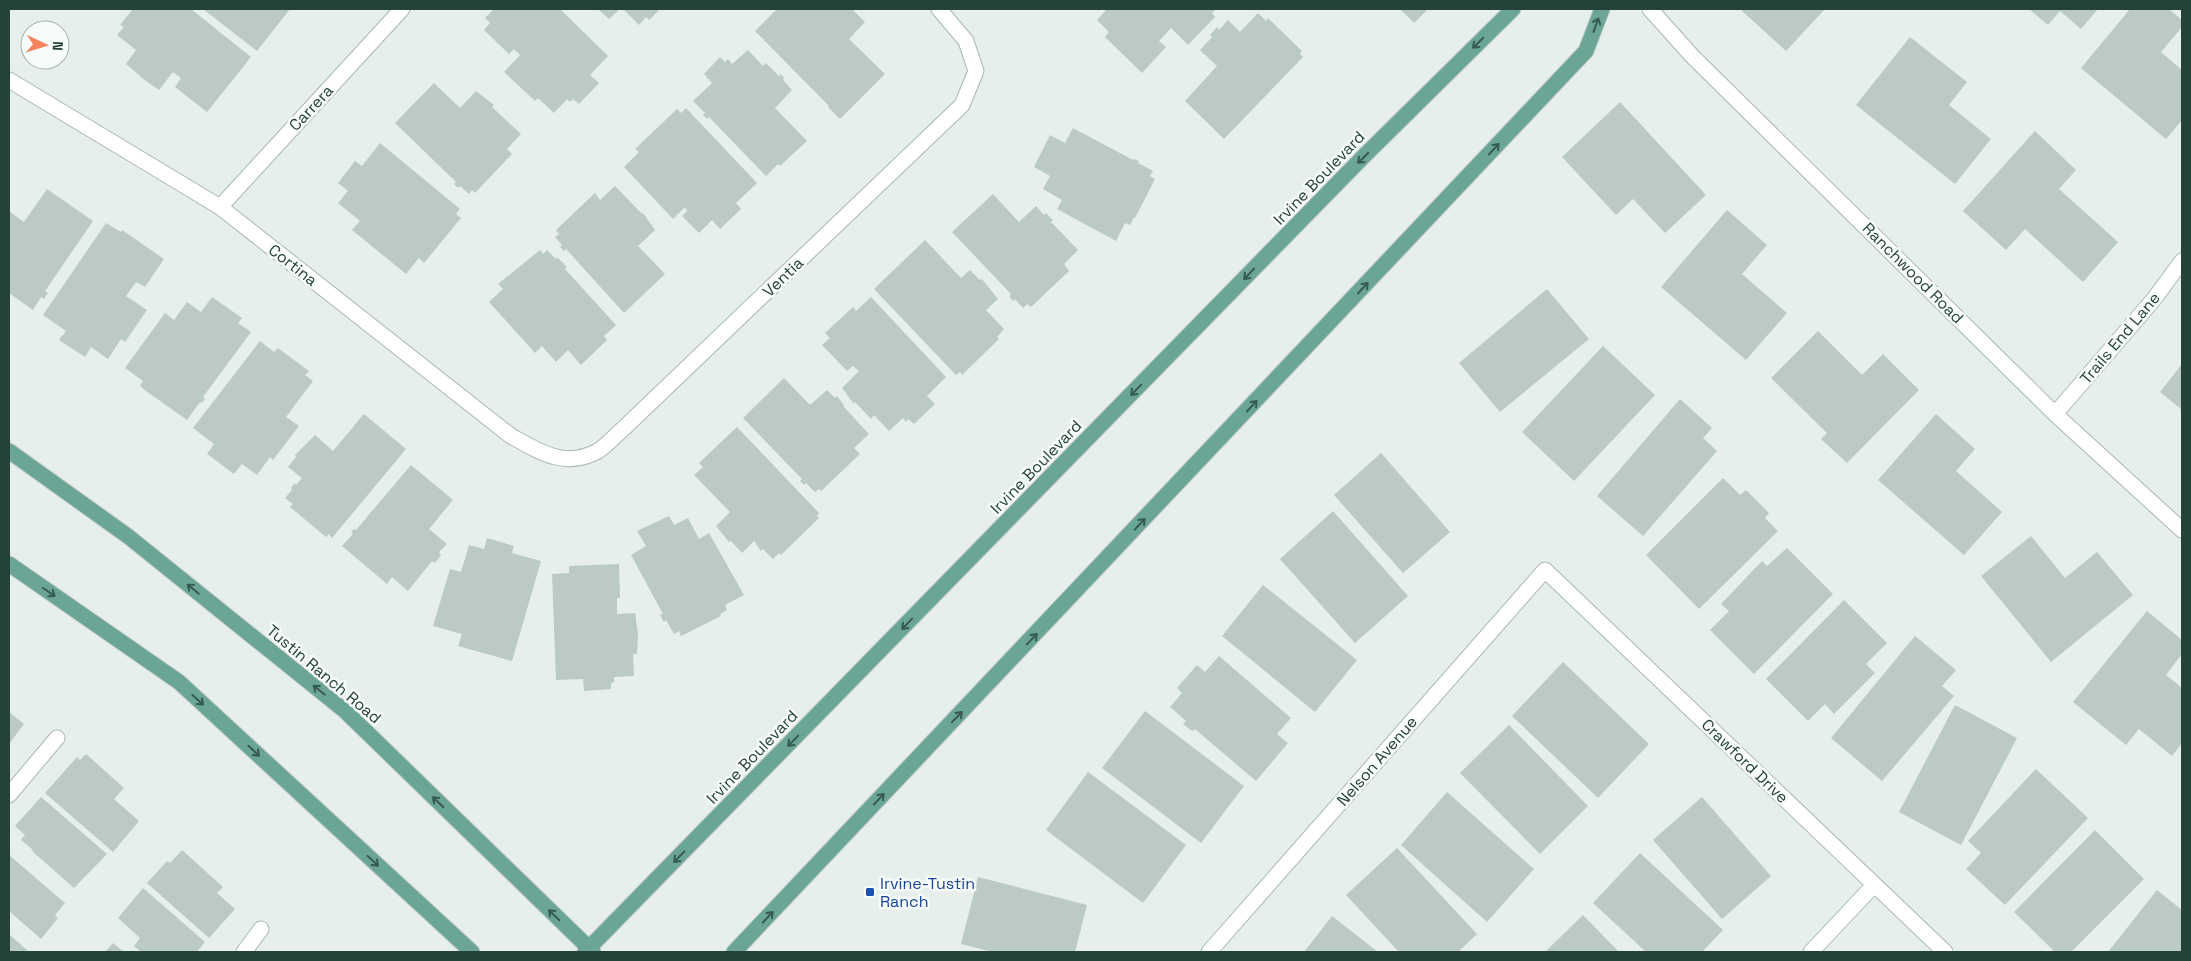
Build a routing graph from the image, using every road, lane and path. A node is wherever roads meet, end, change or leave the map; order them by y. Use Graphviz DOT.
graph roads {
  1 [pos="402,9"];
  2 [pos="939,9"];
  3 [pos="1513,9"];
  4 [pos="1602,9"];
  5 [pos="1650,9"];
  6 [pos="9,80"];
  7 [pos="220,207"];
  8 [pos="2182,261"];
  9 [pos="2056,414"];
  10 [pos="9,451"];
  11 [pos="568,460"];
  12 [pos="2182,530"];
  13 [pos="9,564"];
  14 [pos="1545,570"];
  15 [pos="57,738"];
  16 [pos="9,795"];
  17 [pos="1874,884"];
  18 [pos="261,929"];
  19 [pos="589,951"];
  20 [pos="244,952"];
  21 [pos="472,952"];
  22 [pos="734,952"];
  23 [pos="1208,952"];
  24 [pos="1811,952"];
  25 [pos="1945,952"];
  1 -- 7 [label="street, Carrera"];
  2 -- 11 [label="street, Ventia"];
  3 -- 19 [label="main road, Irvine Boulevard, one-way"];
  22 -- 4 [label="main road, one-way"];
  5 -- 9 [label="street, Ranchwood Road"];
  6 -- 7 [label="street, Cortina"];
  7 -- 11 [label="street, Cortina"];
  8 -- 9 [label="street, Trails End Lane"];
  9 -- 12 [label="street, Ranchwood Road"];
  19 -- 10 [label="main road, Tustin Ranch Road, one-way"];
  13 -- 21 [label="main road, one-way"];
  14 -- 17 [label="street, Crawford Drive"];
  14 -- 23 [label="street, Nelson Avenue"];
  15 -- 16 [label="street"];
  17 -- 24 [label="street"];
  17 -- 25 [label="street, Crawford Drive"];
  18 -- 20 [label="street"];
}
